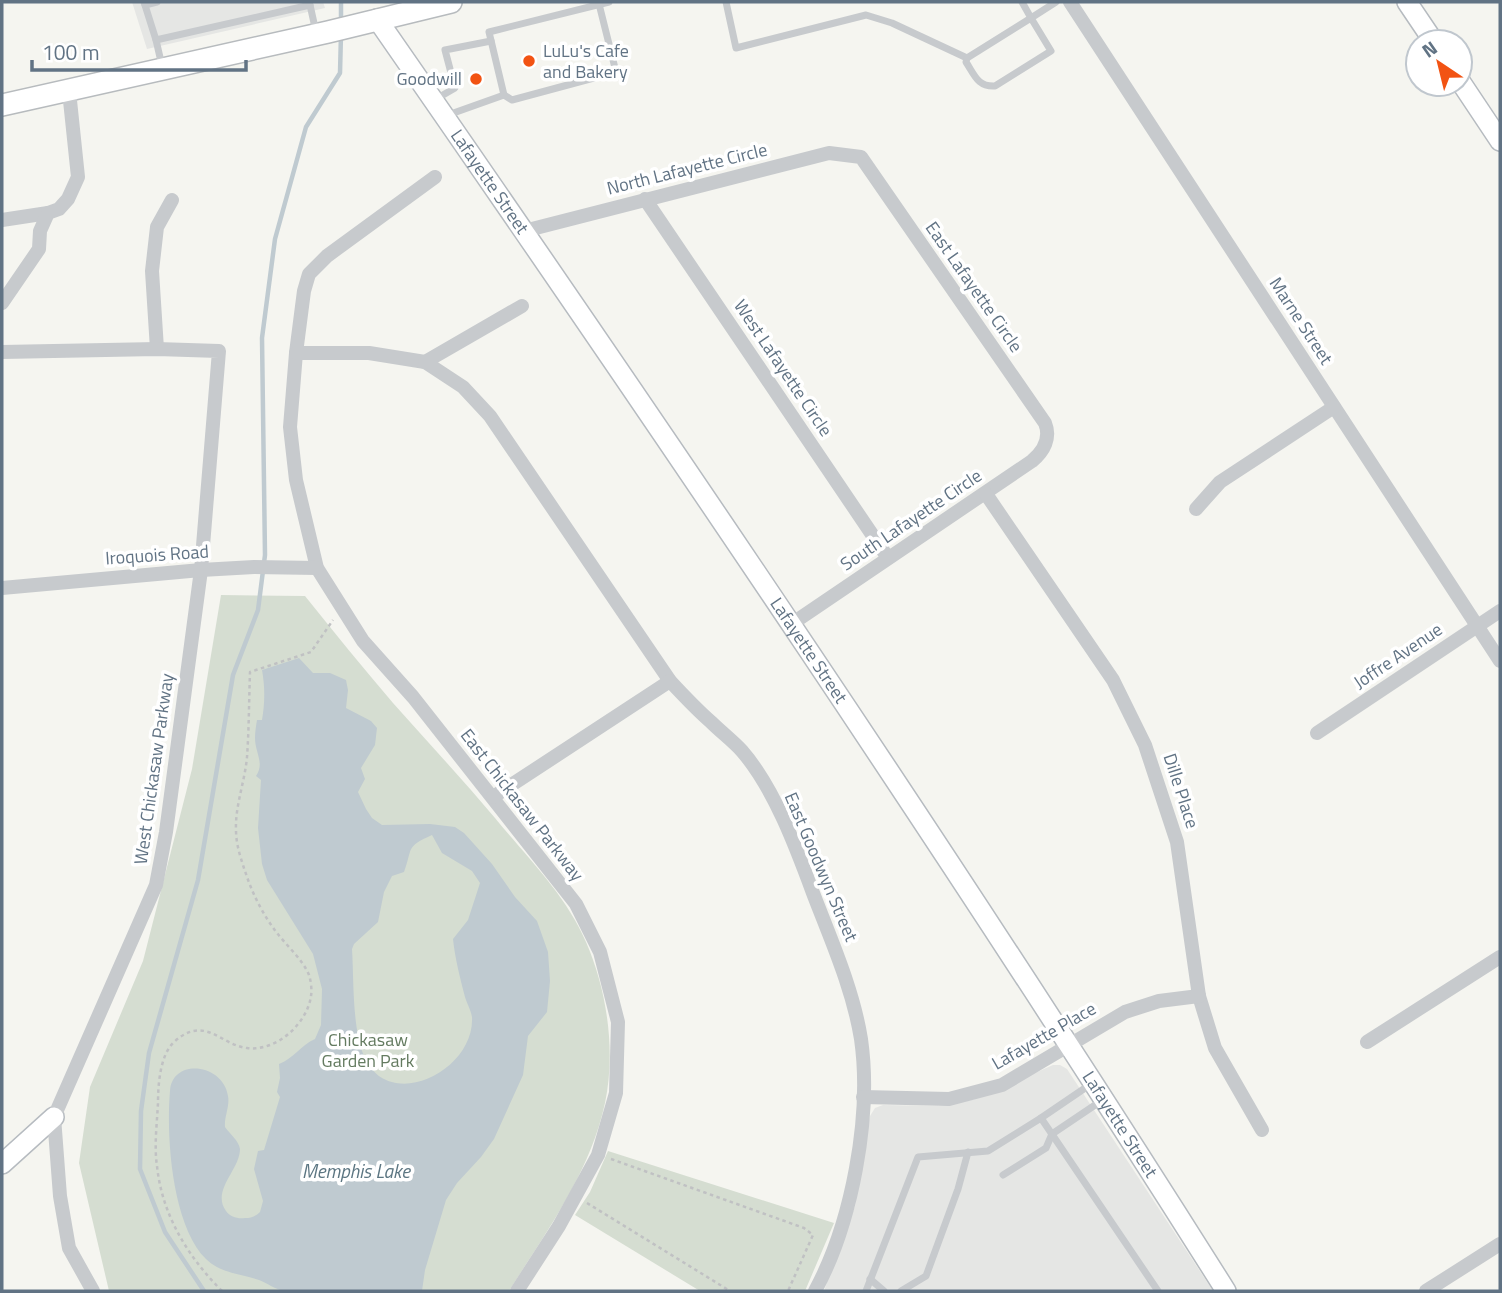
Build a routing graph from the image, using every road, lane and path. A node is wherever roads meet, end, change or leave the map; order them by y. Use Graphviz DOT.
graph roads {
  1 [pos="157,2"];
  2 [pos="451,2"];
  3 [pos="609,2"];
  4 [pos="726,2"];
  5 [pos="1022,2"];
  6 [pos="1056,2"];
  7 [pos="1070,2"];
  8 [pos="1407,2"];
  9 [pos="309,3"];
  10 [pos="145,4"];
  11 [pos="599,5"];
  12 [pos="1031,18"];
  13 [pos="377,19"];
  14 [pos="1425,28"];
  15 [pos="322,33"];
  16 [pos="490,37"];
  17 [pos="156,40"];
  18 [pos="967,58"];
  19 [pos="163,69"];
  20 [pos="69,91"];
  21 [pos="504,95"];
  22 [pos="1472,98"];
  23 [pos="2,105"];
  24 [pos="439,109"];
  25 [pos="1500,141"];
  26 [pos="861,157"];
  27 [pos="435,177"];
  28 [pos="645,199"];
  29 [pos="172,200"];
  30 [pos="48,213"];
  31 [pos="2,219"];
  32 [pos="524,231"];
  33 [pos="2,303"];
  34 [pos="522,306"];
  35 [pos="157,349"];
  36 [pos="2,352"];
  37 [pos="296,353"];
  38 [pos="425,362"];
  39 [pos="1334,407"];
  40 [pos="1047,441"];
  41 [pos="986,494"];
  42 [pos="1196,509"];
  43 [pos="888,558"];
  44 [pos="317,568"];
  45 [pos="201,570"];
  46 [pos="2,588"];
  47 [pos="341,609"];
  48 [pos="1500,611"];
  49 [pos="790,625"];
  50 [pos="1478,625"];
  51 [pos="1500,662"];
  52 [pos="670,681"];
  53 [pos="1317,733"];
  54 [pos="493,797"];
  55 [pos="1500,957"];
  56 [pos="1199,996"];
  57 [pos="1367,1042"];
  58 [pos="1069,1044"];
  59 [pos="1099,1090"];
  60 [pos="863,1097"];
  61 [pos="54,1117"];
  62 [pos="1041,1118"];
  63 [pos="1262,1130"];
  64 [pos="1052,1134"];
  65 [pos="968,1153"];
  66 [pos="598,1155"];
  67 [pos="2,1164"];
  68 [pos="1003,1175"];
  69 [pos="576,1196"];
  70 [pos="1500,1244"];
  71 [pos="870,1279"];
  72 [pos="93,1291"];
  73 [pos="222,1291"];
  74 [pos="517,1291"];
  75 [pos="730,1291"];
  76 [pos="788,1291"];
  77 [pos="815,1291"];
  78 [pos="866,1291"];
  79 [pos="884,1291"];
  80 [pos="901,1291"];
  81 [pos="1158,1291"];
  82 [pos="1226,1291"];
  83 [pos="1426,1291"];
  1 -- 10 [label="lane"];
  2 -- 13 [label="main road"];
  3 -- 11 [label="lane"];
  4 -- 18 [label="lane"];
  5 -- 12 [label="lane"];
  6 -- 12 [label="lane"];
  7 -- 39 [label="street, Marne Street"];
  8 -- 14 [label="street"];
  9 -- 15 [label="lane"];
  9 -- 17 [label="lane"];
  10 -- 17 [label="lane"];
  11 -- 16 [label="lane"];
  11 -- 21 [label="lane"];
  12 -- 18 [label="lane"];
  12 -- 18 [label="lane"];
  13 -- 15 [label="main road"];
  13 -- 24 [label="street, Lafayette Street"];
  15 -- 19 [label="main road"];
  16 -- 21 [label="lane"];
  16 -- 24 [label="lane"];
  17 -- 19 [label="lane"];
  19 -- 20 [label="main road"];
  20 -- 23 [label="main road"];
  20 -- 30 [label="street"];
  21 -- 24 [label="lane"];
  22 -- 25 [label="street"];
  24 -- 32 [label="street, Lafayette Street"];
  26 -- 28 [label="street, North Lafayette Circle"];
  26 -- 40 [label="street, East Lafayette Circle"];
  27 -- 37 [label="street, East Chickasaw Parkway"];
  28 -- 32 [label="street, North Lafayette Circle"];
  28 -- 43 [label="street, West Lafayette Circle"];
  29 -- 35 [label="street"];
  30 -- 31 [label="street"];
  30 -- 33 [label="street"];
  32 -- 49 [label="street, Lafayette Street"];
  34 -- 38 [label="street"];
  35 -- 36 [label="street"];
  35 -- 45 [label="street, West Chickasaw Parkway"];
  37 -- 38 [label="street"];
  37 -- 44 [label="street, East Chickasaw Parkway"];
  38 -- 52 [label="street, East Goodwyn Street"];
  39 -- 42 [label="street"];
  39 -- 50 [label="street, Marne Street"];
  40 -- 41 [label="street, South Lafayette Circle"];
  41 -- 43 [label="street, South Lafayette Circle"];
  41 -- 56 [label="street, Dille Place"];
  43 -- 49 [label="street, South Lafayette Circle"];
  44 -- 45 [label="street, Iroquois Road"];
  44 -- 47 [label="street, East Chickasaw Parkway"];
  45 -- 46 [label="street, Iroquois Road"];
  45 -- 61 [label="street, West Chickasaw Parkway"];
  47 -- 54 [label="street, East Chickasaw Parkway"];
  47 -- 73 [label="path"];
  48 -- 50 [label="street, Joffre Avenue"];
  49 -- 58 [label="street, Lafayette Street"];
  50 -- 51 [label="street, Marne Street"];
  50 -- 53 [label="street, Joffre Avenue"];
  52 -- 54 [label="street"];
  52 -- 60 [label="street, East Goodwyn Street"];
  54 -- 66 [label="street, East Chickasaw Parkway"];
  55 -- 57 [label="street"];
  56 -- 58 [label="street, Lafayette Place"];
  56 -- 63 [label="street, Dille Place"];
  58 -- 59 [label="street, Lafayette Street"];
  58 -- 60 [label="street, Lafayette Place"];
  59 -- 62 [label="lane"];
  59 -- 64 [label="lane"];
  59 -- 82 [label="street, Lafayette Street"];
  60 -- 77 [label="street, East Goodwyn Street"];
  61 -- 67 [label="street"];
  61 -- 72 [label="street, West Chickasaw Parkway"];
  62 -- 64 [label="lane"];
  62 -- 65 [label="lane"];
  64 -- 68 [label="lane"];
  64 -- 81 [label="lane"];
  65 -- 71 [label="lane"];
  65 -- 80 [label="lane"];
  66 -- 69 [label="street, East Chickasaw Parkway"];
  66 -- 76 [label="path"];
  69 -- 74 [label="street, East Chickasaw Parkway"];
  69 -- 75 [label="path"];
  70 -- 83 [label="street"];
  71 -- 78 [label="lane"];
  71 -- 79 [label="lane"];
}
